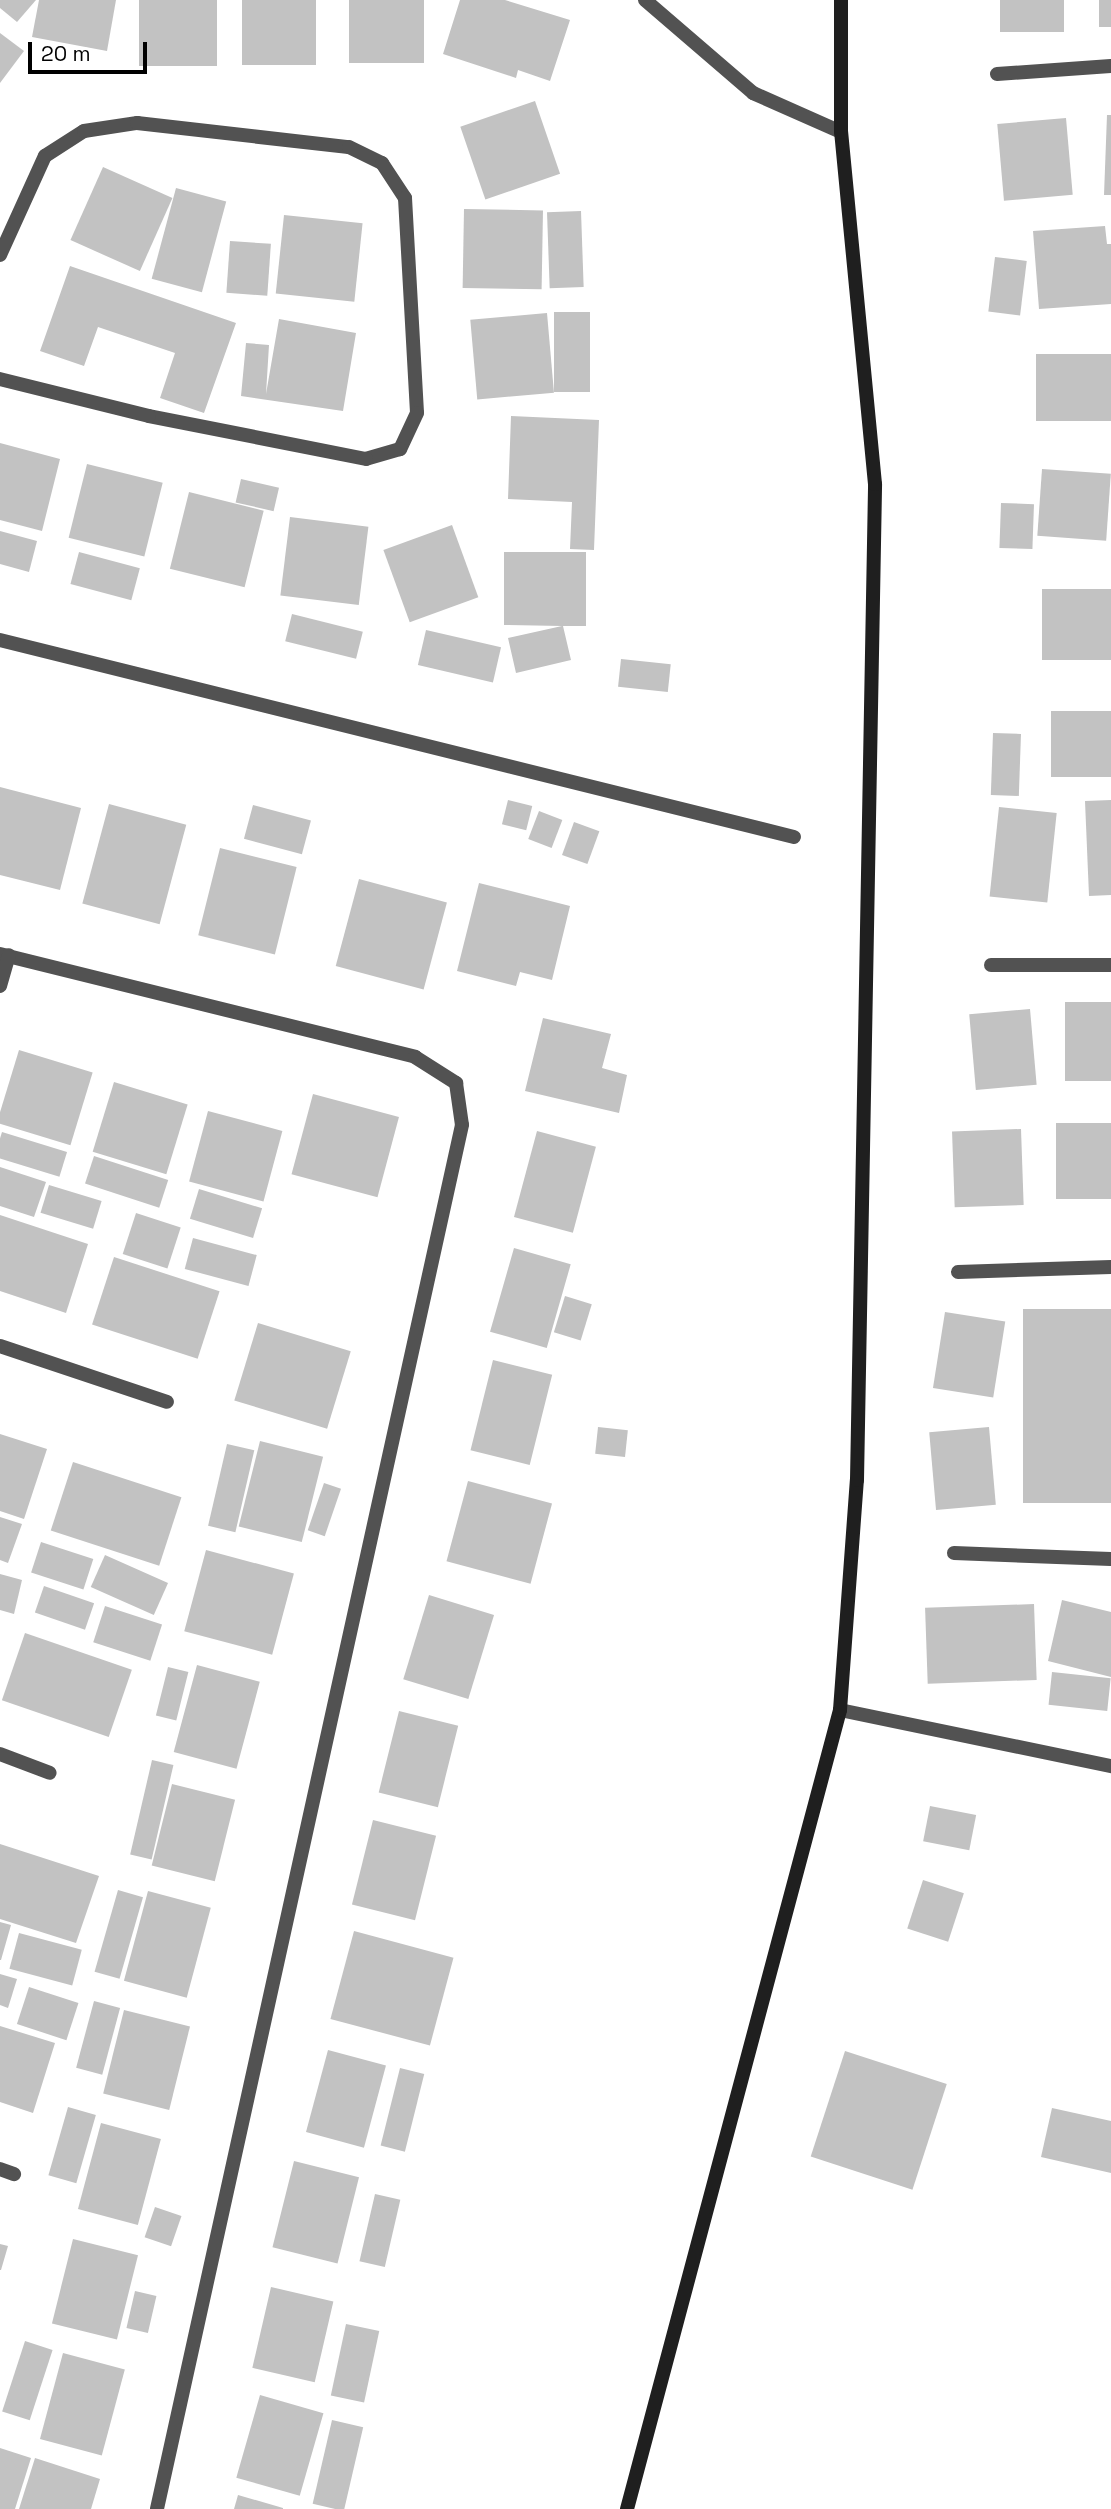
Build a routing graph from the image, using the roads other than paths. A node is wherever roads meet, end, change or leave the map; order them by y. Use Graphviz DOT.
graph roads {
  1 [pos="645,0"];
  2 [pos="841,0"];
  3 [pos="1111,66"];
  4 [pos="997,74"];
  5 [pos="841,132"];
  6 [pos="0,255"];
  7 [pos="0,379"];
  8 [pos="0,640"];
  9 [pos="794,837"];
  10 [pos="5,954"];
  11 [pos="991,965"];
  12 [pos="1111,965"];
  13 [pos="0,986"];
  14 [pos="1111,1268"];
  15 [pos="958,1272"];
  16 [pos="0,1346"];
  17 [pos="167,1402"];
  18 [pos="954,1553"];
  19 [pos="1111,1559"];
  20 [pos="840,1710"];
  21 [pos="0,1754"];
  22 [pos="1111,1766"];
  23 [pos="50,1773"];
  24 [pos="157,2509"];
  25 [pos="627,2509"];
  1 -- 5 [label="street"];
  2 -- 5 [label="street"];
  3 -- 4 [label="street"];
  5 -- 20 [label="street"];
  6 -- 7 [label="street"];
  8 -- 9 [label="street"];
  10 -- 13 [label="street"];
  10 -- 24 [label="street"];
  11 -- 12 [label="street"];
  14 -- 15 [label="street"];
  16 -- 17 [label="street"];
  18 -- 19 [label="street"];
  20 -- 22 [label="street"];
  20 -- 25 [label="street"];
  21 -- 23 [label="street"];
}
